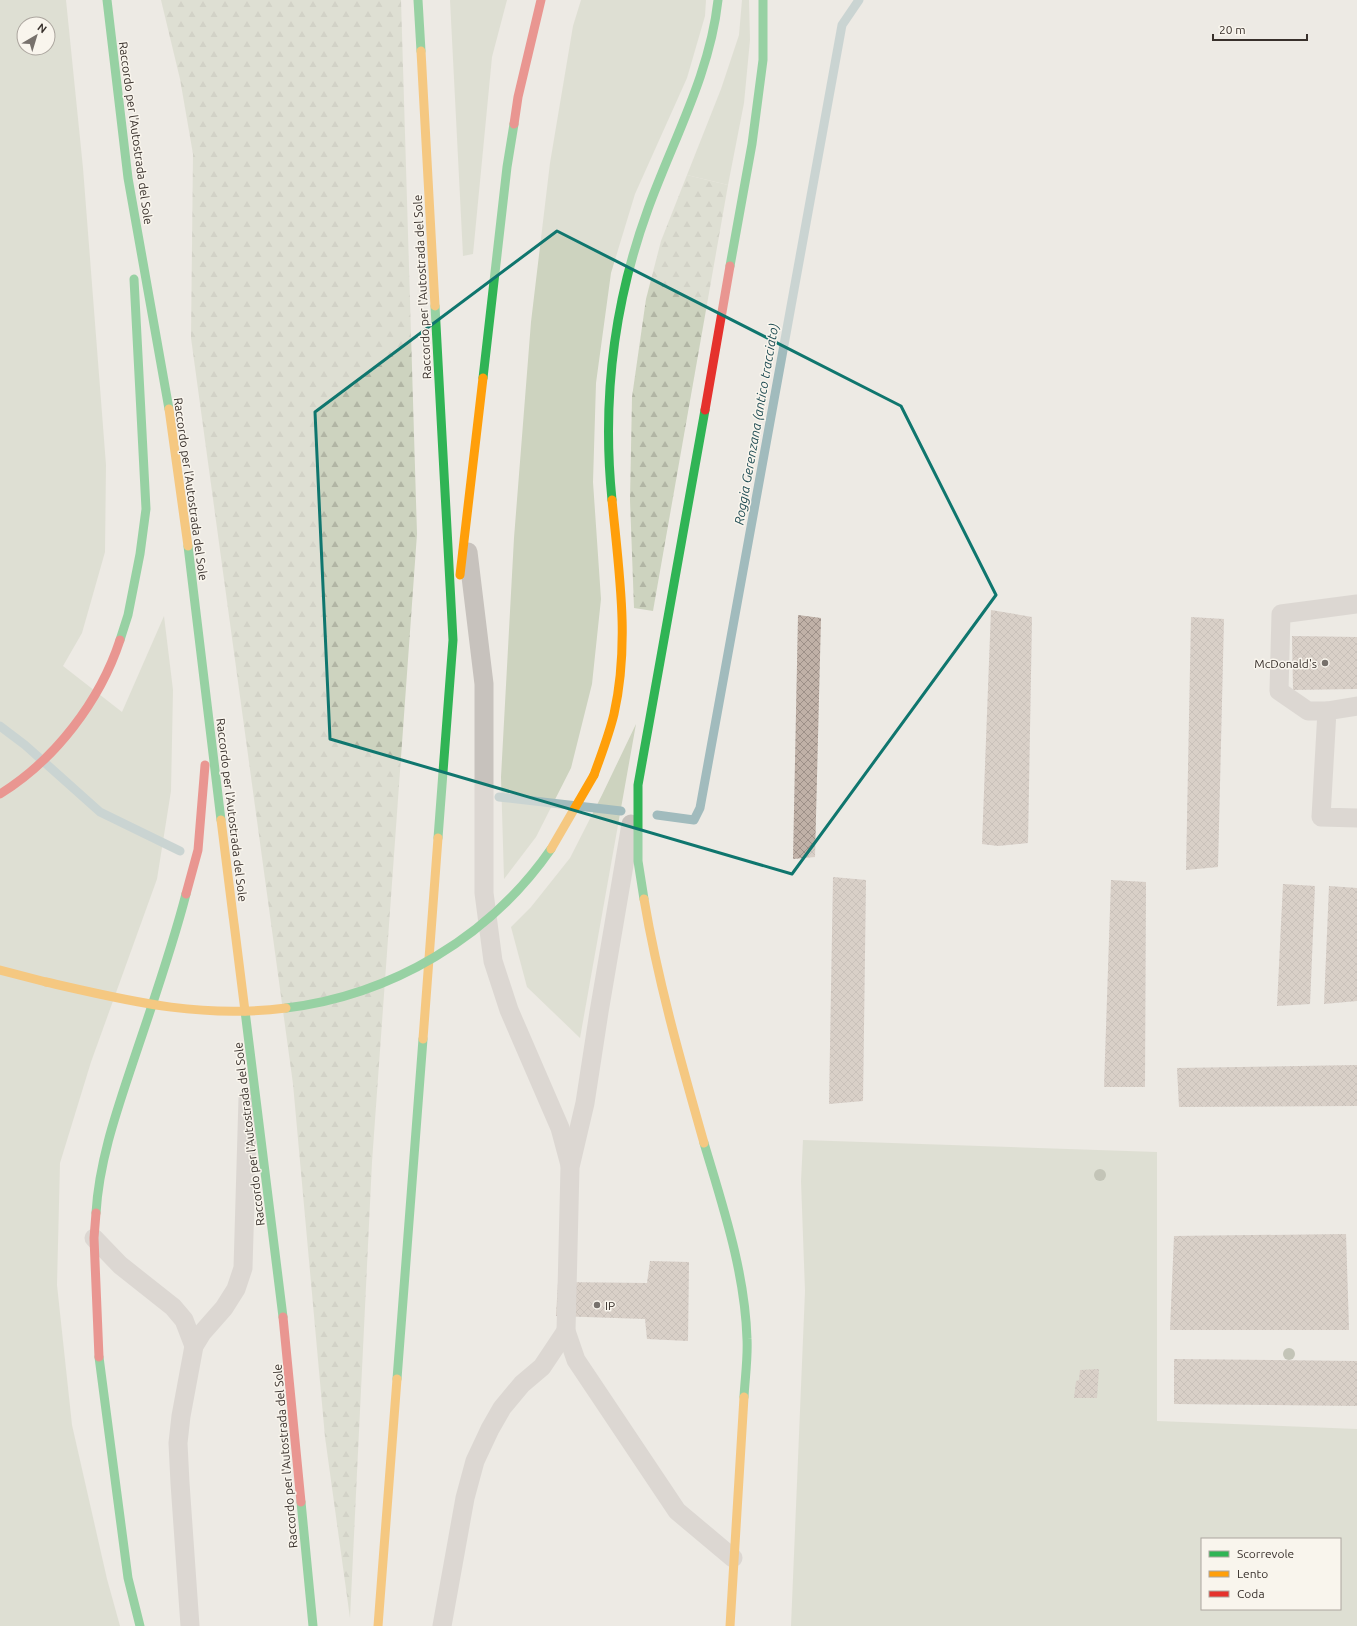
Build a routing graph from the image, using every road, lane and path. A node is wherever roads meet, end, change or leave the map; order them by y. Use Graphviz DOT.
graph roads {
  1 [pos="107,0"];
  2 [pos="418,0"];
  3 [pos="541,0"];
  4 [pos="718,0"];
  5 [pos="763,0"];
  6 [pos="128,178"];
  7 [pos="132,257"];
  8 [pos="133,272"];
  9 [pos="465,528"];
  10 [pos="1357,604"];
  11 [pos="453,640"];
  12 [pos="1357,706"];
  13 [pos="1327,711"];
  14 [pos="208,722"];
  15 [pos="638,785"];
  16 [pos="0,794"];
  17 [pos="1357,818"];
  18 [pos="0,970"];
  19 [pos="250,1038"];
  20 [pos="570,1167"];
  21 [pos="94,1238"];
  22 [pos="566,1331"];
  23 [pos="194,1346"];
  24 [pos="733,1558"];
  25 [pos="140,1626"];
  26 [pos="190,1626"];
  27 [pos="313,1626"];
  28 [pos="378,1626"];
  29 [pos="442,1626"];
  30 [pos="730,1626"];
  1 -- 6 [label="highway, Raccordo per l'Autostrada del Sole"];
  2 -- 11 [label="highway, Raccordo per l'Autostrada del Sole"];
  3 -- 9 [label="highway"];
  4 -- 18 [label="highway, bridge"];
  5 -- 15 [label="highway"];
  6 -- 7 [label="highway"];
  6 -- 14 [label="highway, Raccordo per l'Autostrada del Sole"];
  8 -- 16 [label="highway"];
  9 -- 11 [label="highway"];
  9 -- 20 [label="lane"];
  10 -- 13 [label="lane"];
  11 -- 28 [label="highway, Raccordo per l'Autostrada del Sole"];
  12 -- 13 [label="lane"];
  13 -- 17 [label="lane"];
  14 -- 19 [label="highway, Raccordo per l'Autostrada del Sole"];
  14 -- 21 [label="highway"];
  15 -- 20 [label="lane"];
  15 -- 24 [label="highway"];
  19 -- 23 [label="lane"];
  19 -- 27 [label="highway, Raccordo per l'Autostrada del Sole"];
  20 -- 22 [label="lane"];
  21 -- 23 [label="lane"];
  21 -- 25 [label="highway"];
  22 -- 24 [label="lane"];
  22 -- 29 [label="lane"];
  23 -- 26 [label="lane"];
  24 -- 30 [label="highway"];
}
